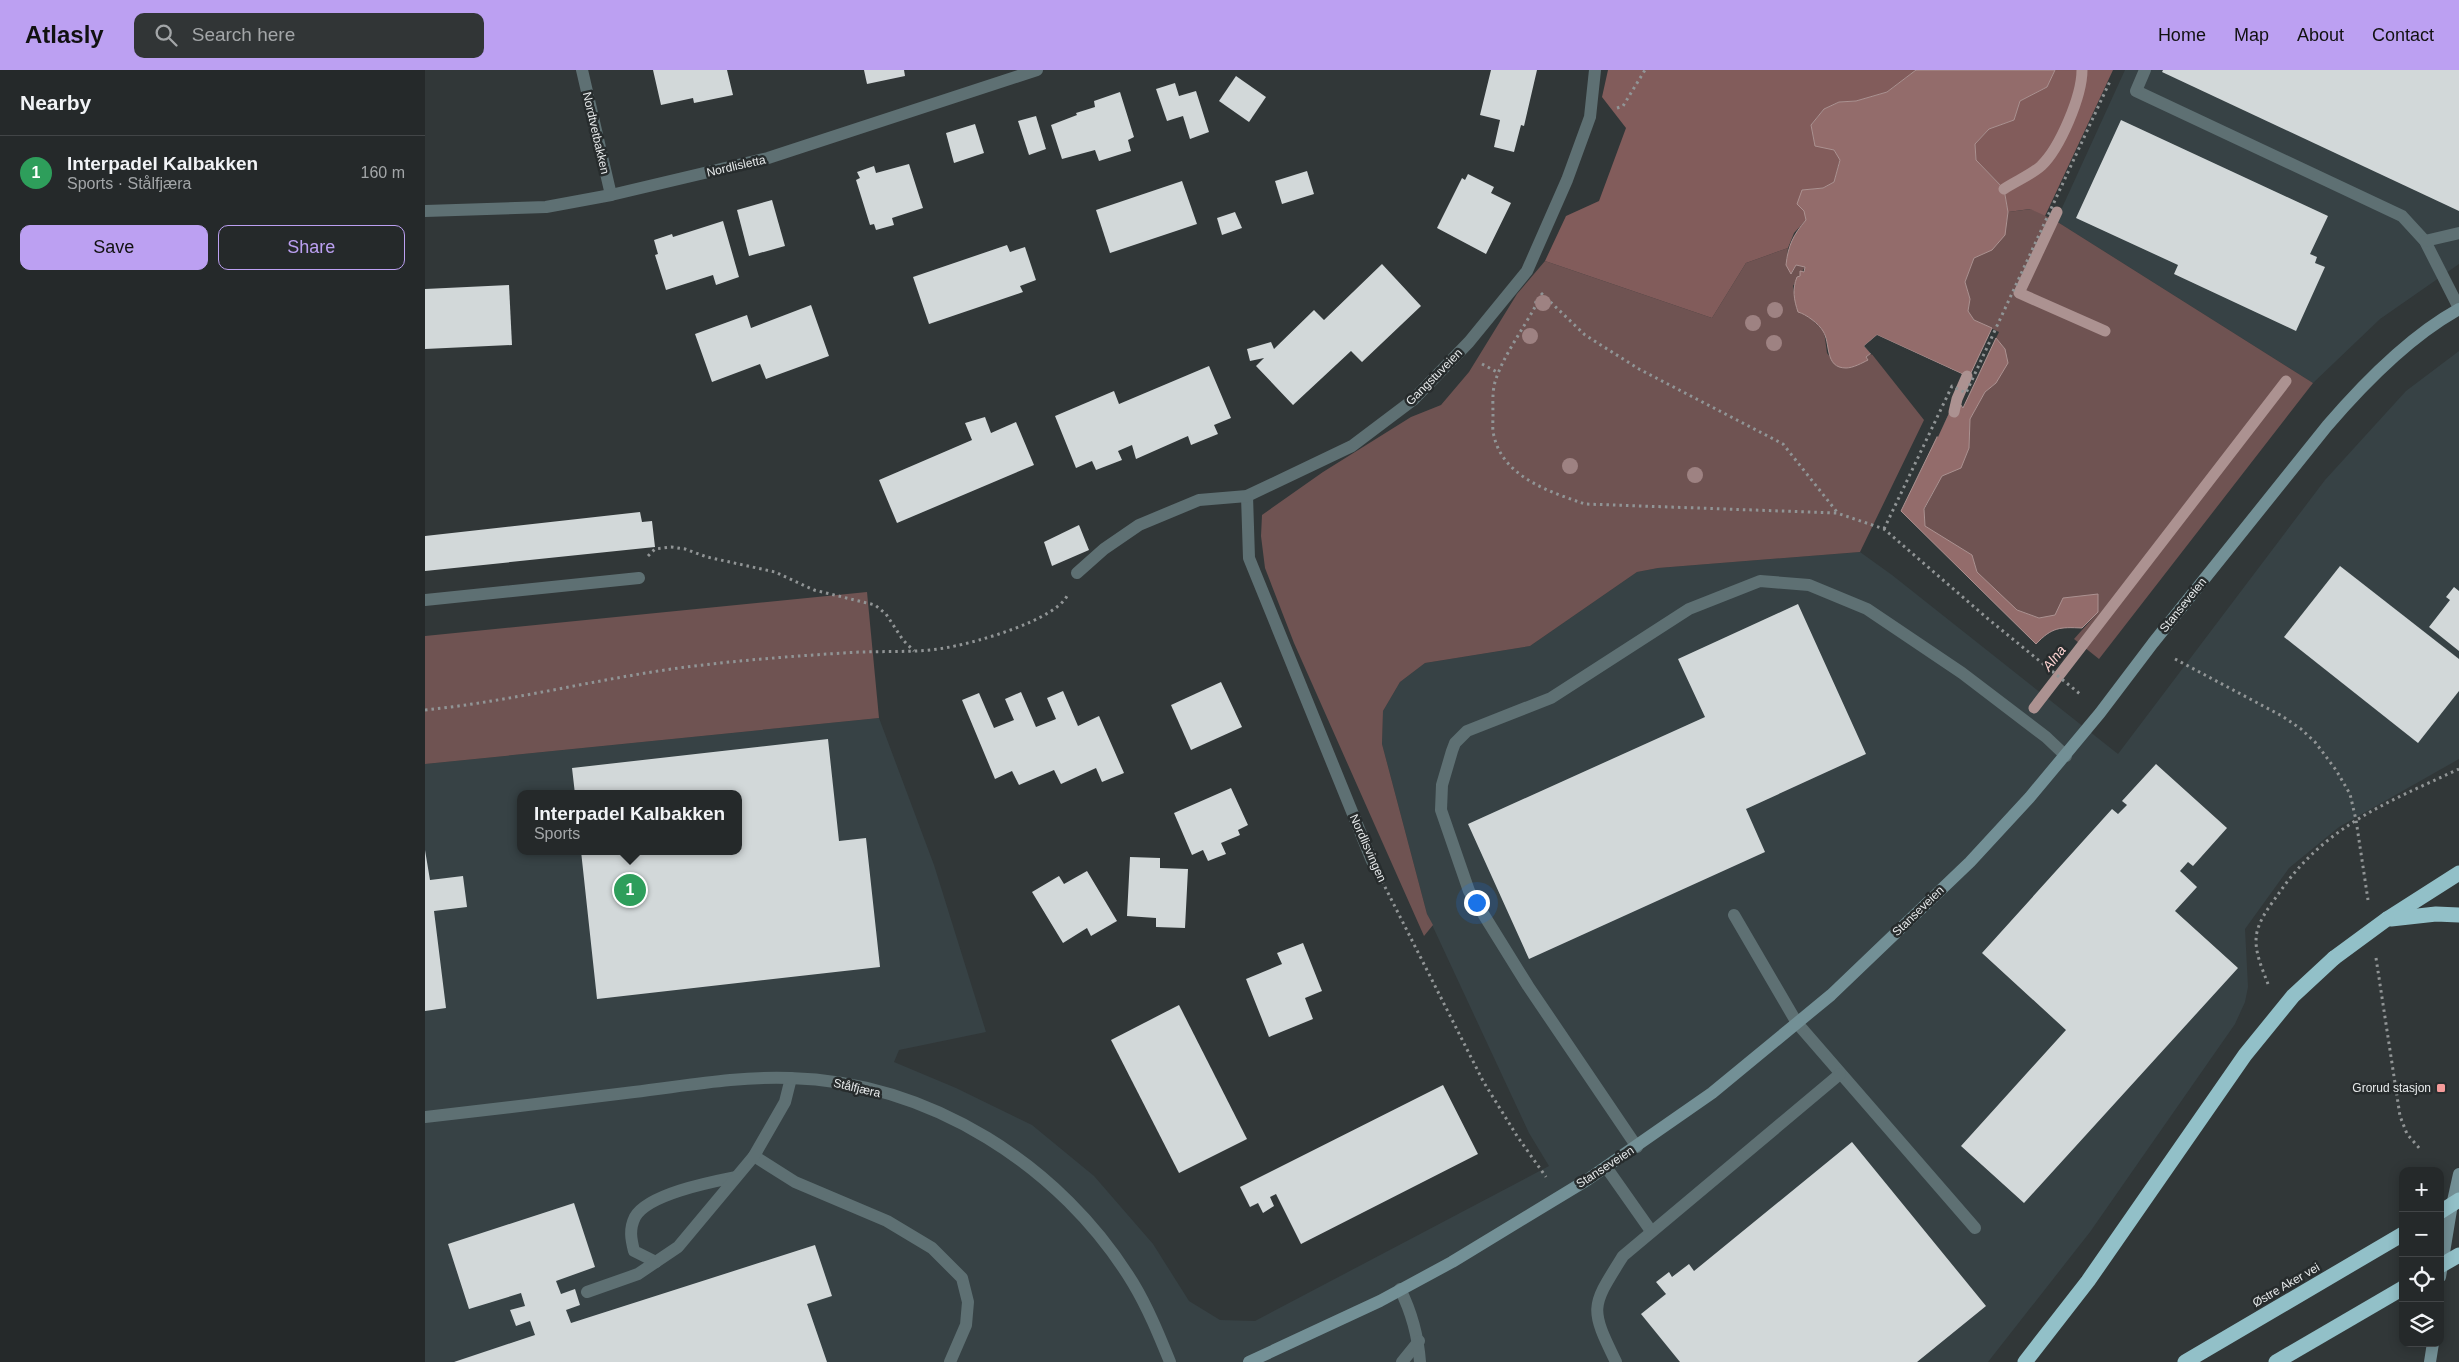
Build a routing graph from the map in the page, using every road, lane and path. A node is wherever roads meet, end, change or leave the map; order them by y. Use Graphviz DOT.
graph roads {
  1 [pos="582,70"];
  2 [pos="1037,70"];
  3 [pos="1595,70"];
  4 [pos="1645,70"];
  5 [pos="2145,70"];
  6 [pos="2113,76"];
  7 [pos="1590,117"];
  8 [pos="611,195"];
  9 [pos="425,211"];
  10 [pos="2459,233"];
  11 [pos="2425,241"];
  12 [pos="2459,309"];
  13 [pos="1247,496"];
  14 [pos="1837,513"];
  15 [pos="1884,529"];
  16 [pos="1077,573"];
  17 [pos="639,578"];
  18 [pos="425,600"];
  19 [pos="914,652"];
  20 [pos="2175,659"];
  21 [pos="2080,694"];
  22 [pos="425,710"];
  23 [pos="2065,756"];
  24 [pos="2459,769"];
  25 [pos="2356,820"];
  26 [pos="1372,860"];
  27 [pos="2459,873"];
  28 [pos="2368,901"];
  29 [pos="2415,908"];
  30 [pos="1733,915"];
  31 [pos="2459,915"];
  32 [pos="2375,948"];
  33 [pos="2268,984"];
  34 [pos="1797,1023"];
  35 [pos="1840,1074"];
  36 [pos="791,1078"];
  37 [pos="425,1117"];
  38 [pos="1637,1147"];
  39 [pos="2420,1149"];
  40 [pos="754,1156"];
  41 [pos="1606,1167"];
  42 [pos="2459,1174"];
  43 [pos="736,1177"];
  44 [pos="1546,1177"];
  45 [pos="2459,1200"];
  46 [pos="2444,1209"];
  47 [pos="1975,1228"];
  48 [pos="1651,1231"];
  49 [pos="2399,1236"];
  50 [pos="2459,1255"];
  51 [pos="2443,1257"];
  52 [pos="656,1262"];
  53 [pos="2444,1264"];
  54 [pos="1400,1289"];
  55 [pos="2399,1290"];
  56 [pos="587,1292"];
  57 [pos="1419,1341"];
  58 [pos="2433,1347"];
  59 [pos="2433,1347"];
  60 [pos="950,1362"];
  61 [pos="1170,1362"];
  62 [pos="1249,1362"];
  63 [pos="1402,1362"];
  64 [pos="1420,1362"];
  65 [pos="1616,1362"];
  66 [pos="2025,1362"];
  67 [pos="2185,1362"];
  68 [pos="2276,1362"];
  69 [pos="2430,1362"];
  70 [pos="2437,1362"];
  1 -- 8 [label="street, Nordtvetbakken"];
  2 -- 8 [label="street, Nordlisletta"];
  3 -- 7 [label="street, Gangstuveien"];
  4 -- 7 [label="path"];
  5 -- 11 [label="street"];
  6 -- 15 [label="path"];
  7 -- 13 [label="street, Gangstuveien"];
  8 -- 9 [label="street, Nordlisletta"];
  10 -- 11 [label="street"];
  11 -- 12 [label="street"];
  12 -- 23 [label="street, Stanseveien"];
  13 -- 16 [label="street, Gangstuveien"];
  13 -- 26 [label="street, Nordlisvingen"];
  14 -- 14 [label="path"];
  14 -- 15 [label="path"];
  15 -- 21 [label="path"];
  16 -- 19 [label="path"];
  17 -- 18 [label="street"];
  17 -- 19 [label="path"];
  19 -- 22 [label="path"];
  20 -- 25 [label="path"];
  23 -- 34 [label="street, Stanseveien"];
  23 -- 38 [label="street"];
  24 -- 25 [label="path"];
  25 -- 28 [label="path"];
  25 -- 33 [label="path"];
  26 -- 44 [label="path, Nordlisvingen"];
  27 -- 29 [label="highway"];
  29 -- 31 [label="highway"];
  29 -- 66 [label="highway, bridge"];
  30 -- 34 [label="street"];
  32 -- 39 [label="path"];
  34 -- 35 [label="street"];
  34 -- 38 [label="street, Stanseveien"];
  35 -- 47 [label="street"];
  35 -- 48 [label="street"];
  36 -- 37 [label="street, Stålfjæra"];
  36 -- 40 [label="street"];
  36 -- 61 [label="street, Stålfjæra"];
  38 -- 41 [label="street, Stanseveien"];
  40 -- 43 [label="street"];
  40 -- 60 [label="street"];
  41 -- 48 [label="street"];
  41 -- 54 [label="street, Stanseveien"];
  42 -- 51 [label="street"];
  43 -- 52 [label="street"];
  43 -- 52 [label="street"];
  45 -- 46 [label="highway, bridge"];
  48 -- 65 [label="street"];
  49 -- 67 [label="highway, Østre Aker vei"];
  50 -- 53 [label="highway, bridge"];
  52 -- 56 [label="street"];
  54 -- 57 [label="street"];
  54 -- 62 [label="street, Stanseveien"];
  55 -- 68 [label="highway"];
  57 -- 63 [label="street"];
  57 -- 64 [label="street"];
  58 -- 69 [label="street"];
  59 -- 70 [label="street"];
}
